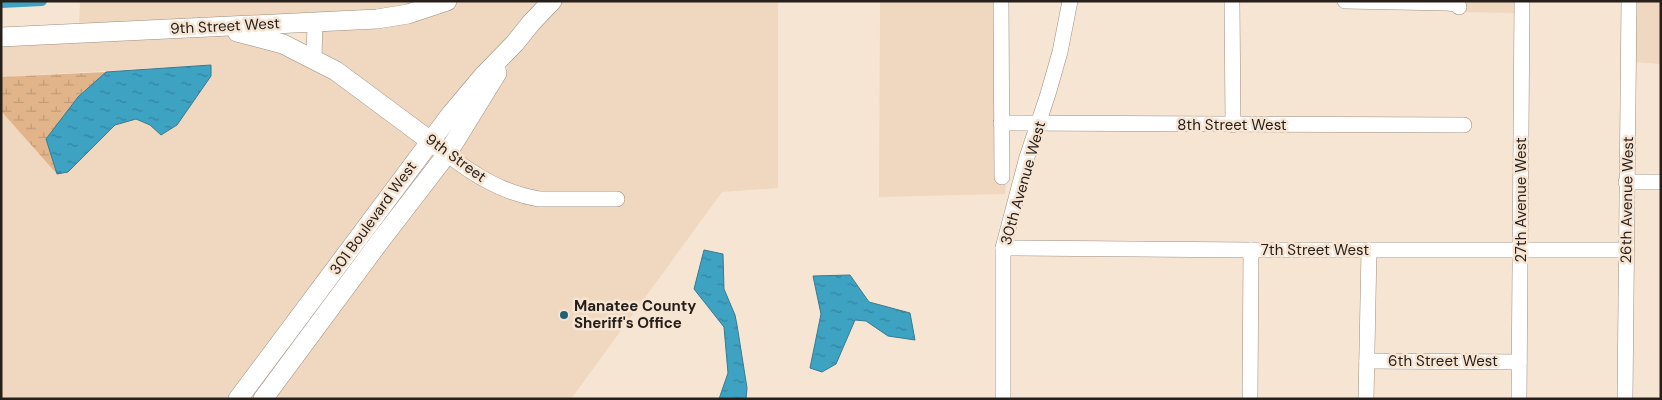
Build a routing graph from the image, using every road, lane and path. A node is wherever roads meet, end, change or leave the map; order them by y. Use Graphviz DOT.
graph roads {
  1 [pos="447,1"];
  2 [pos="552,1"];
  3 [pos="1001,1"];
  4 [pos="1070,1"];
  5 [pos="1232,1"];
  6 [pos="1345,1"];
  7 [pos="1522,1"];
  8 [pos="1629,1"];
  9 [pos="1459,7"];
  10 [pos="315,22"];
  11 [pos="203,28"];
  12 [pos="1,37"];
  13 [pos="515,43"];
  14 [pos="314,59"];
  15 [pos="1001,123"];
  16 [pos="1039,123"];
  17 [pos="1233,125"];
  18 [pos="1464,125"];
  19 [pos="431,140"];
  20 [pos="447,154"];
  21 [pos="1002,177"];
  22 [pos="1626,182"];
  23 [pos="1661,182"];
  24 [pos="617,199"];
  25 [pos="1003,248"];
  26 [pos="1251,250"];
  27 [pos="1369,250"];
  28 [pos="1521,250"];
  29 [pos="1626,250"];
  30 [pos="297,321"];
  31 [pos="312,333"];
  32 [pos="1367,361"];
  33 [pos="1520,362"];
  34 [pos="238,399"];
  35 [pos="263,399"];
  36 [pos="1003,399"];
  37 [pos="1250,399"];
  38 [pos="1366,399"];
  39 [pos="1519,399"];
  40 [pos="1624,399"];
  1 -- 10 [label="main road, 9th Street West"];
  2 -- 13 [label="main road, 301 Boulevard West"];
  3 -- 15 [label="street, 30th Avenue West"];
  4 -- 16 [label="street, 30th Avenue West"];
  5 -- 17 [label="street"];
  6 -- 9 [label="street"];
  7 -- 28 [label="street, 27th Avenue West"];
  8 -- 22 [label="street, 26th Avenue West"];
  10 -- 11 [label="main road, 9th Street West"];
  10 -- 14 [label="street"];
  11 -- 12 [label="main road, 9th Street West"];
  11 -- 14 [label="main road, 9th Street"];
  13 -- 19 [label="main road, 301 Boulevard West"];
  13 -- 20 [label="main road, 301 Boulevard West"];
  14 -- 19 [label="main road, 9th Street"];
  15 -- 16 [label="street, 8th Street West"];
  15 -- 21 [label="street, 30th Avenue West"];
  16 -- 17 [label="street, 8th Street West"];
  16 -- 25 [label="street, 30th Avenue West"];
  17 -- 18 [label="street, 8th Street West"];
  19 -- 20 [label="main road, 9th Street"];
  19 -- 30 [label="main road, 301 Boulevard West"];
  20 -- 24 [label="street, 9th Street"];
  20 -- 31 [label="main road, 301 Boulevard West"];
  22 -- 23 [label="street"];
  22 -- 29 [label="street, 26th Avenue West"];
  25 -- 26 [label="street, 7th Street West"];
  25 -- 36 [label="street, 30th Avenue West"];
  26 -- 27 [label="street, 7th Street West"];
  26 -- 37 [label="street"];
  27 -- 28 [label="street, 7th Street West"];
  27 -- 32 [label="street"];
  28 -- 29 [label="street, 7th Street West"];
  28 -- 33 [label="street, 27th Avenue West"];
  29 -- 40 [label="street, 26th Avenue West"];
  30 -- 31 [label="street"];
  30 -- 34 [label="main road, 301 Boulevard West"];
  31 -- 35 [label="main road, 301 Boulevard West"];
  32 -- 33 [label="street, 6th Street West"];
  32 -- 38 [label="street"];
  33 -- 39 [label="street, 27th Avenue West"];
}
